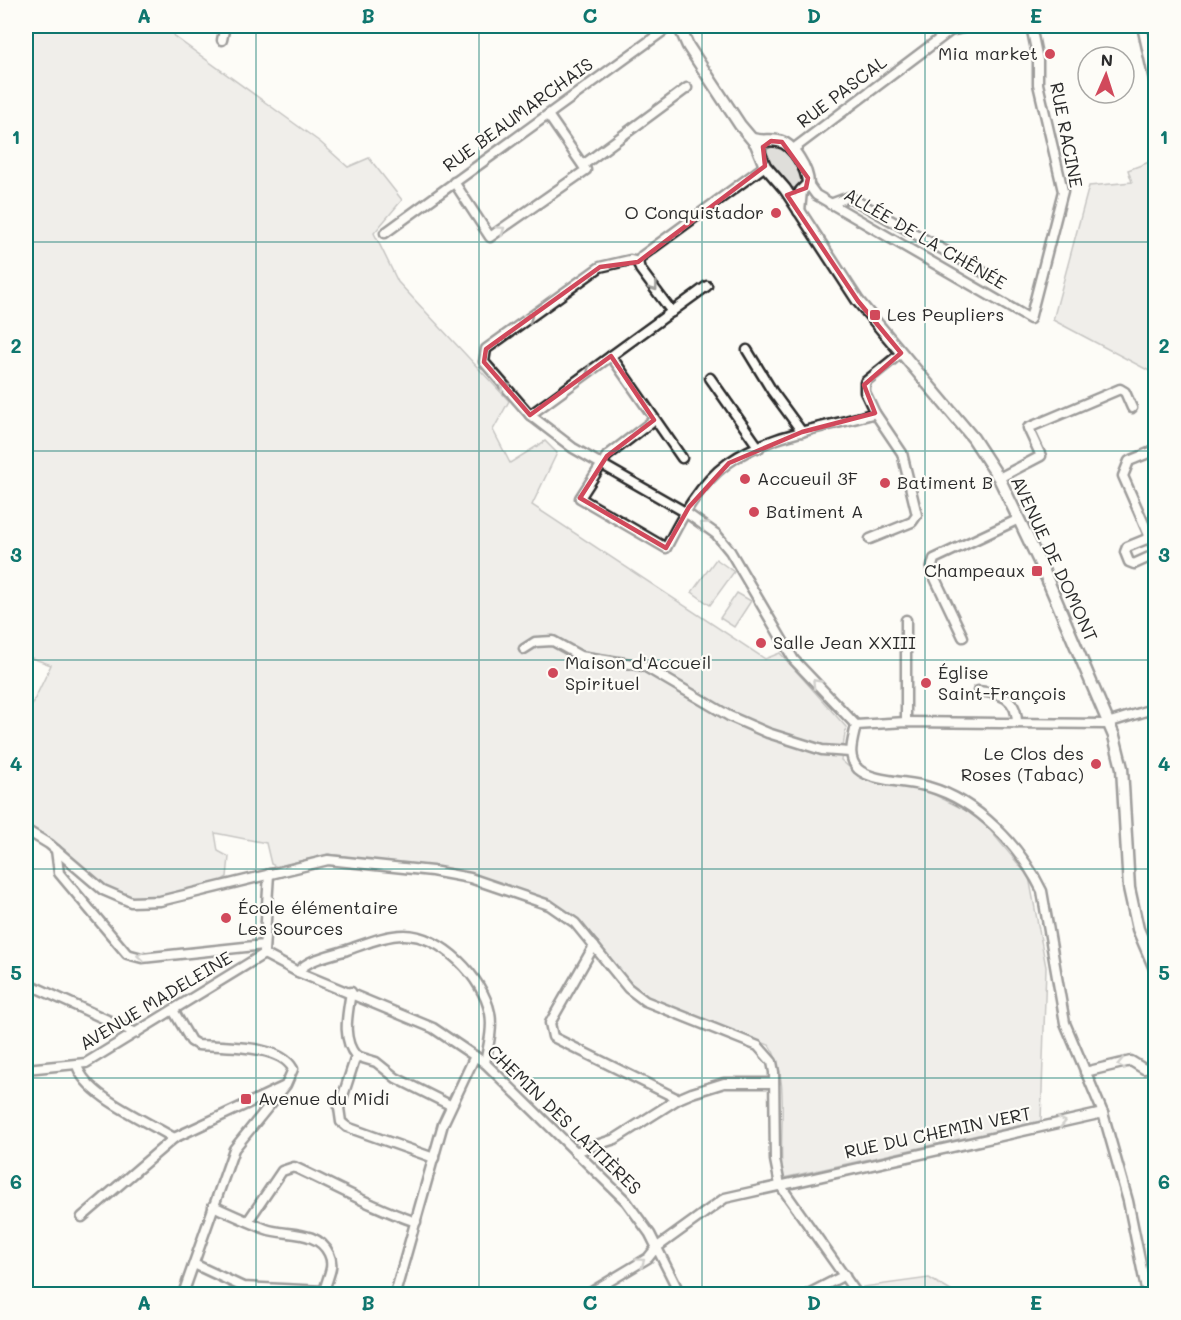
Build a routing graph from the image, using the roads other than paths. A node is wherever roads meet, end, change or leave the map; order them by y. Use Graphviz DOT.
graph roads {
  1 [pos="225,26"];
  2 [pos="669,26"];
  3 [pos="679,26"];
  4 [pos="972,26"];
  5 [pos="1031,26"];
  6 [pos="1142,26"];
  7 [pos="222,40"];
  8 [pos="686,41"];
  9 [pos="687,88"];
  10 [pos="1155,89"];
  11 [pos="549,115"];
  12 [pos="753,139"];
  13 [pos="769,141"];
  14 [pos="792,150"];
  15 [pos="761,154"];
  16 [pos="583,165"];
  17 [pos="765,166"];
  18 [pos="454,182"];
  19 [pos="785,189"];
  20 [pos="806,190"];
  21 [pos="830,204"];
  22 [pos="800,214"];
  23 [pos="385,233"];
  24 [pos="638,262"];
  25 [pos="983,272"];
  26 [pos="707,286"];
  27 [pos="672,312"];
  28 [pos="1030,319"];
  29 [pos="747,350"];
  30 [pos="901,353"];
  31 [pos="611,356"];
  32 [pos="710,378"];
  33 [pos="1132,408"];
  34 [pos="875,413"];
  35 [pos="530,415"];
  36 [pos="654,420"];
  37 [pos="802,432"];
  38 [pos="759,448"];
  39 [pos="1155,450"];
  40 [pos="682,458"];
  41 [pos="600,464"];
  42 [pos="999,478"];
  43 [pos="685,512"];
  44 [pos="1019,519"];
  45 [pos="1149,538"];
  46 [pos="870,539"];
  47 [pos="1155,553"];
  48 [pos="906,620"];
  49 [pos="963,637"];
  50 [pos="524,648"];
  51 [pos="978,691"];
  52 [pos="1155,708"];
  53 [pos="906,722"];
  54 [pos="1017,723"];
  55 [pos="1109,723"];
  56 [pos="856,726"];
  57 [pos="850,752"];
  58 [pos="26,830"];
  59 [pos="56,850"];
  60 [pos="269,874"];
  61 [pos="594,946"];
  62 [pos="264,950"];
  63 [pos="1155,971"];
  64 [pos="298,972"];
  65 [pos="26,983"];
  66 [pos="351,992"];
  67 [pos="173,1010"];
  68 [pos="136,1033"];
  69 [pos="356,1056"];
  70 [pos="475,1056"];
  71 [pos="485,1063"];
  72 [pos="77,1065"];
  73 [pos="1155,1066"];
  74 [pos="26,1069"];
  75 [pos="1086,1072"];
  76 [pos="774,1083"];
  77 [pos="286,1085"];
  78 [pos="678,1099"];
  79 [pos="450,1105"];
  80 [pos="1104,1113"];
  81 [pos="174,1138"];
  82 [pos="575,1152"];
  83 [pos="435,1158"];
  84 [pos="780,1185"];
  85 [pos="213,1206"];
  86 [pos="82,1218"];
  87 [pos="248,1221"];
  88 [pos="416,1222"];
  89 [pos="656,1248"];
  90 [pos="195,1264"];
  91 [pos="845,1275"];
  92 [pos="324,1293"];
  93 [pos="183,1294"];
  94 [pos="395,1294"];
  95 [pos="588,1294"];
  96 [pos="680,1294"];
  97 [pos="808,1294"];
  98 [pos="857,1294"];
  99 [pos="1147,1294"];
  1 -- 7 [label="street"];
  2 -- 8 [label="street"];
  2 -- 11 [label="street, RUE BEAUMARCHAIS"];
  3 -- 8 [label="main road"];
  4 -- 14 [label="street, RUE PASCAL"];
  5 -- 28 [label="street, RUE RACINE"];
  6 -- 10 [label="street"];
  8 -- 12 [label="main road"];
  9 -- 16 [label="street"];
  11 -- 16 [label="street"];
  11 -- 18 [label="street, RUE BEAUMARCHAIS"];
  12 -- 13 [label="main road"];
  12 -- 15 [label="main road"];
  13 -- 14 [label="main road"];
  13 -- 15 [label="main road"];
  14 -- 20 [label="main road"];
  15 -- 17 [label="main road"];
  18 -- 16 [label="street, one-way"];
  17 -- 19 [label="main road, AVENUE DE DOMONT"];
  17 -- 24 [label="street"];
  18 -- 23 [label="street, RUE BEAUMARCHAIS"];
  19 -- 20 [label="main road"];
  19 -- 22 [label="main road, AVENUE DE DOMONT"];
  20 -- 21 [label="street, ALLÉE DE LA CHÊNÉE"];
  20 -- 22 [label="main road"];
  21 -- 25 [label="street"];
  21 -- 28 [label="street, ALLÉE DE LA CHÊNÉE"];
  22 -- 30 [label="main road, AVENUE DE DOMONT"];
  24 -- 27 [label="street, one-way"];
  35 -- 24 [label="street, one-way"];
  26 -- 27 [label="street"];
  27 -- 31 [label="street"];
  29 -- 37 [label="street"];
  30 -- 34 [label="street"];
  30 -- 42 [label="main road, AVENUE DE DOMONT"];
  31 -- 35 [label="street, one-way"];
  31 -- 36 [label="street"];
  32 -- 38 [label="street"];
  33 -- 42 [label="street"];
  34 -- 37 [label="street"];
  34 -- 46 [label="street"];
  35 -- 41 [label="street"];
  36 -- 40 [label="street"];
  36 -- 41 [label="street"];
  37 -- 38 [label="street"];
  38 -- 43 [label="street"];
  39 -- 45 [label="street"];
  41 -- 43 [label="street"];
  41 -- 43 [label="street"];
  42 -- 44 [label="main road, AVENUE DE DOMONT"];
  56 -- 43 [label="street, one-way"];
  44 -- 49 [label="street"];
  44 -- 55 [label="main road, AVENUE DE DOMONT"];
  45 -- 47 [label="street"];
  45 -- 47 [label="street"];
  48 -- 53 [label="street"];
  50 -- 57 [label="street"];
  51 -- 54 [label="street"];
  52 -- 55 [label="street"];
  53 -- 54 [label="street"];
  53 -- 56 [label="street"];
  54 -- 55 [label="street"];
  55 -- 63 [label="main road, AVENUE DE DOMONT"];
  56 -- 57 [label="street"];
  57 -- 75 [label="street"];
  58 -- 59 [label="street"];
  59 -- 60 [label="street"];
  62 -- 59 [label="street, one-way"];
  60 -- 61 [label="street"];
  60 -- 62 [label="street"];
  61 -- 76 [label="street"];
  61 -- 78 [label="street"];
  62 -- 64 [label="street, CHEMIN DES LAITIÈRES"];
  62 -- 67 [label="street, AVENUE MADELEINE"];
  64 -- 66 [label="street, CHEMIN DES LAITIÈRES"];
  64 -- 71 [label="street"];
  65 -- 68 [label="street"];
  66 -- 69 [label="street"];
  66 -- 70 [label="street, CHEMIN DES LAITIÈRES"];
  67 -- 68 [label="street, AVENUE MADELEINE"];
  67 -- 77 [label="street"];
  68 -- 72 [label="street, AVENUE MADELEINE"];
  69 -- 79 [label="street"];
  69 -- 83 [label="street"];
  70 -- 71 [label="street, CHEMIN DES LAITIÈRES"];
  70 -- 79 [label="street"];
  71 -- 82 [label="street, CHEMIN DES LAITIÈRES"];
  72 -- 74 [label="street, AVENUE MADELEINE"];
  72 -- 81 [label="street"];
  73 -- 75 [label="street, one-way"];
  75 -- 80 [label="street"];
  76 -- 78 [label="street"];
  76 -- 84 [label="street"];
  77 -- 81 [label="street"];
  77 -- 85 [label="street"];
  78 -- 82 [label="street"];
  79 -- 83 [label="street"];
  84 -- 80 [label="street, RUE DU CHEMIN VERT, one-way"];
  80 -- 99 [label="street"];
  81 -- 86 [label="street"];
  82 -- 89 [label="street, CHEMIN DES LAITIÈRES"];
  83 -- 88 [label="street"];
  84 -- 89 [label="street, RUE DU CHEMIN VERT"];
  84 -- 91 [label="street"];
  85 -- 87 [label="street"];
  85 -- 90 [label="street"];
  87 -- 88 [label="street"];
  87 -- 92 [label="street"];
  88 -- 94 [label="street"];
  95 -- 89 [label="street, RUE DU CHEMIN VERT, one-way"];
  89 -- 96 [label="street, CHEMIN DES LAITIÈRES"];
  90 -- 92 [label="street"];
  90 -- 93 [label="street"];
  91 -- 97 [label="street"];
  91 -- 98 [label="street"];
}
